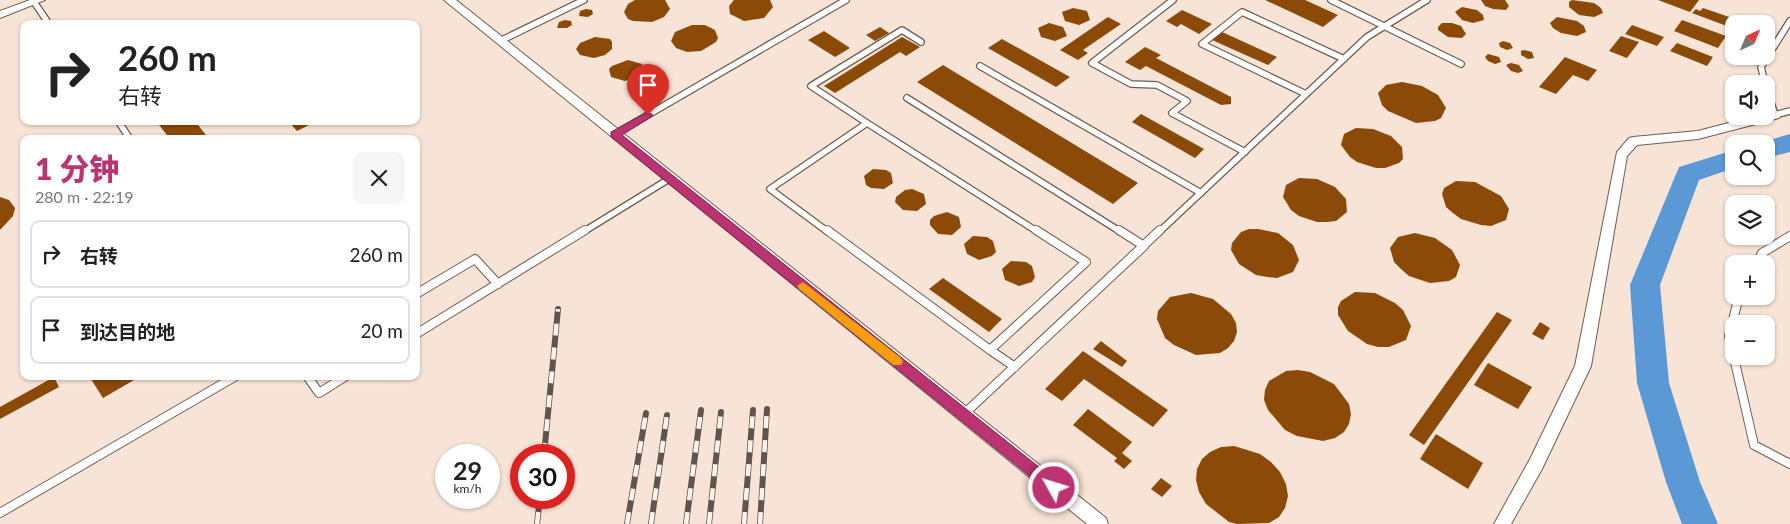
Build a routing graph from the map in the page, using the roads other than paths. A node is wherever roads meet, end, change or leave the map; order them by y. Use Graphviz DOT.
graph roads {
  1 [pos="449,0"];
  2 [pos="584,0"];
  3 [pos="846,0"];
  4 [pos="1173,0"];
  5 [pos="1331,0"];
  6 [pos="1427,0"];
  7 [pos="37,1"];
  8 [pos="0,15"];
  9 [pos="48,20"];
  10 [pos="1790,21"];
  11 [pos="1385,25"];
  12 [pos="502,40"];
  13 [pos="921,42"];
  14 [pos="1344,59"];
  15 [pos="1461,64"];
  16 [pos="980,66"];
  17 [pos="1764,75"];
  18 [pos="1306,94"];
  19 [pos="907,98"];
  20 [pos="1790,111"];
  21 [pos="1775,115"];
  22 [pos="867,123"];
  23 [pos="1736,125"];
  24 [pos="615,134"];
  25 [pos="1245,152"];
  26 [pos="669,179"];
  27 [pos="1201,193"];
  28 [pos="1790,236"];
  29 [pos="1144,246"];
  30 [pos="1137,253"];
  31 [pos="1760,255"];
  32 [pos="498,284"];
  33 [pos="420,292"];
  34 [pos="1737,305"];
  35 [pos="420,332"];
  36 [pos="990,350"];
  37 [pos="1014,367"];
  38 [pos="229,380"];
  39 [pos="310,380"];
  40 [pos="340,380"];
  41 [pos="963,415"];
  42 [pos="1790,464"];
  43 [pos="0,513"];
  44 [pos="1100,524"];
  45 [pos="1502,524"];
  1 -- 12 [label="street"];
  2 -- 12 [label="lane"];
  3 -- 24 [label="lane"];
  4 -- 25 [label="lane"];
  5 -- 11 [label="lane"];
  6 -- 11 [label="lane"];
  7 -- 8 [label="street"];
  7 -- 9 [label="lane"];
  10 -- 17 [label="lane"];
  11 -- 14 [label="lane"];
  11 -- 15 [label="lane"];
  12 -- 24 [label="street"];
  13 -- 22 [label="lane"];
  14 -- 18 [label="lane"];
  14 -- 18 [label="lane"];
  16 -- 27 [label="lane"];
  18 -- 25 [label="lane"];
  19 -- 29 [label="lane"];
  20 -- 21 [label="lane"];
  22 -- 36 [label="lane"];
  22 -- 36 [label="lane"];
  23 -- 45 [label="street"];
  24 -- 26 [label="street"];
  25 -- 27 [label="lane"];
  26 -- 32 [label="lane"];
  26 -- 41 [label="street"];
  27 -- 29 [label="lane"];
  28 -- 31 [label="lane"];
  29 -- 30 [label="lane"];
  30 -- 37 [label="lane"];
  30 -- 41 [label="lane"];
  32 -- 33 [label="lane"];
  32 -- 35 [label="lane"];
  34 -- 42 [label="lane"];
  36 -- 37 [label="lane"];
  37 -- 41 [label="lane"];
  38 -- 43 [label="lane"];
  39 -- 40 [label="lane"];
  41 -- 44 [label="street"];
}
